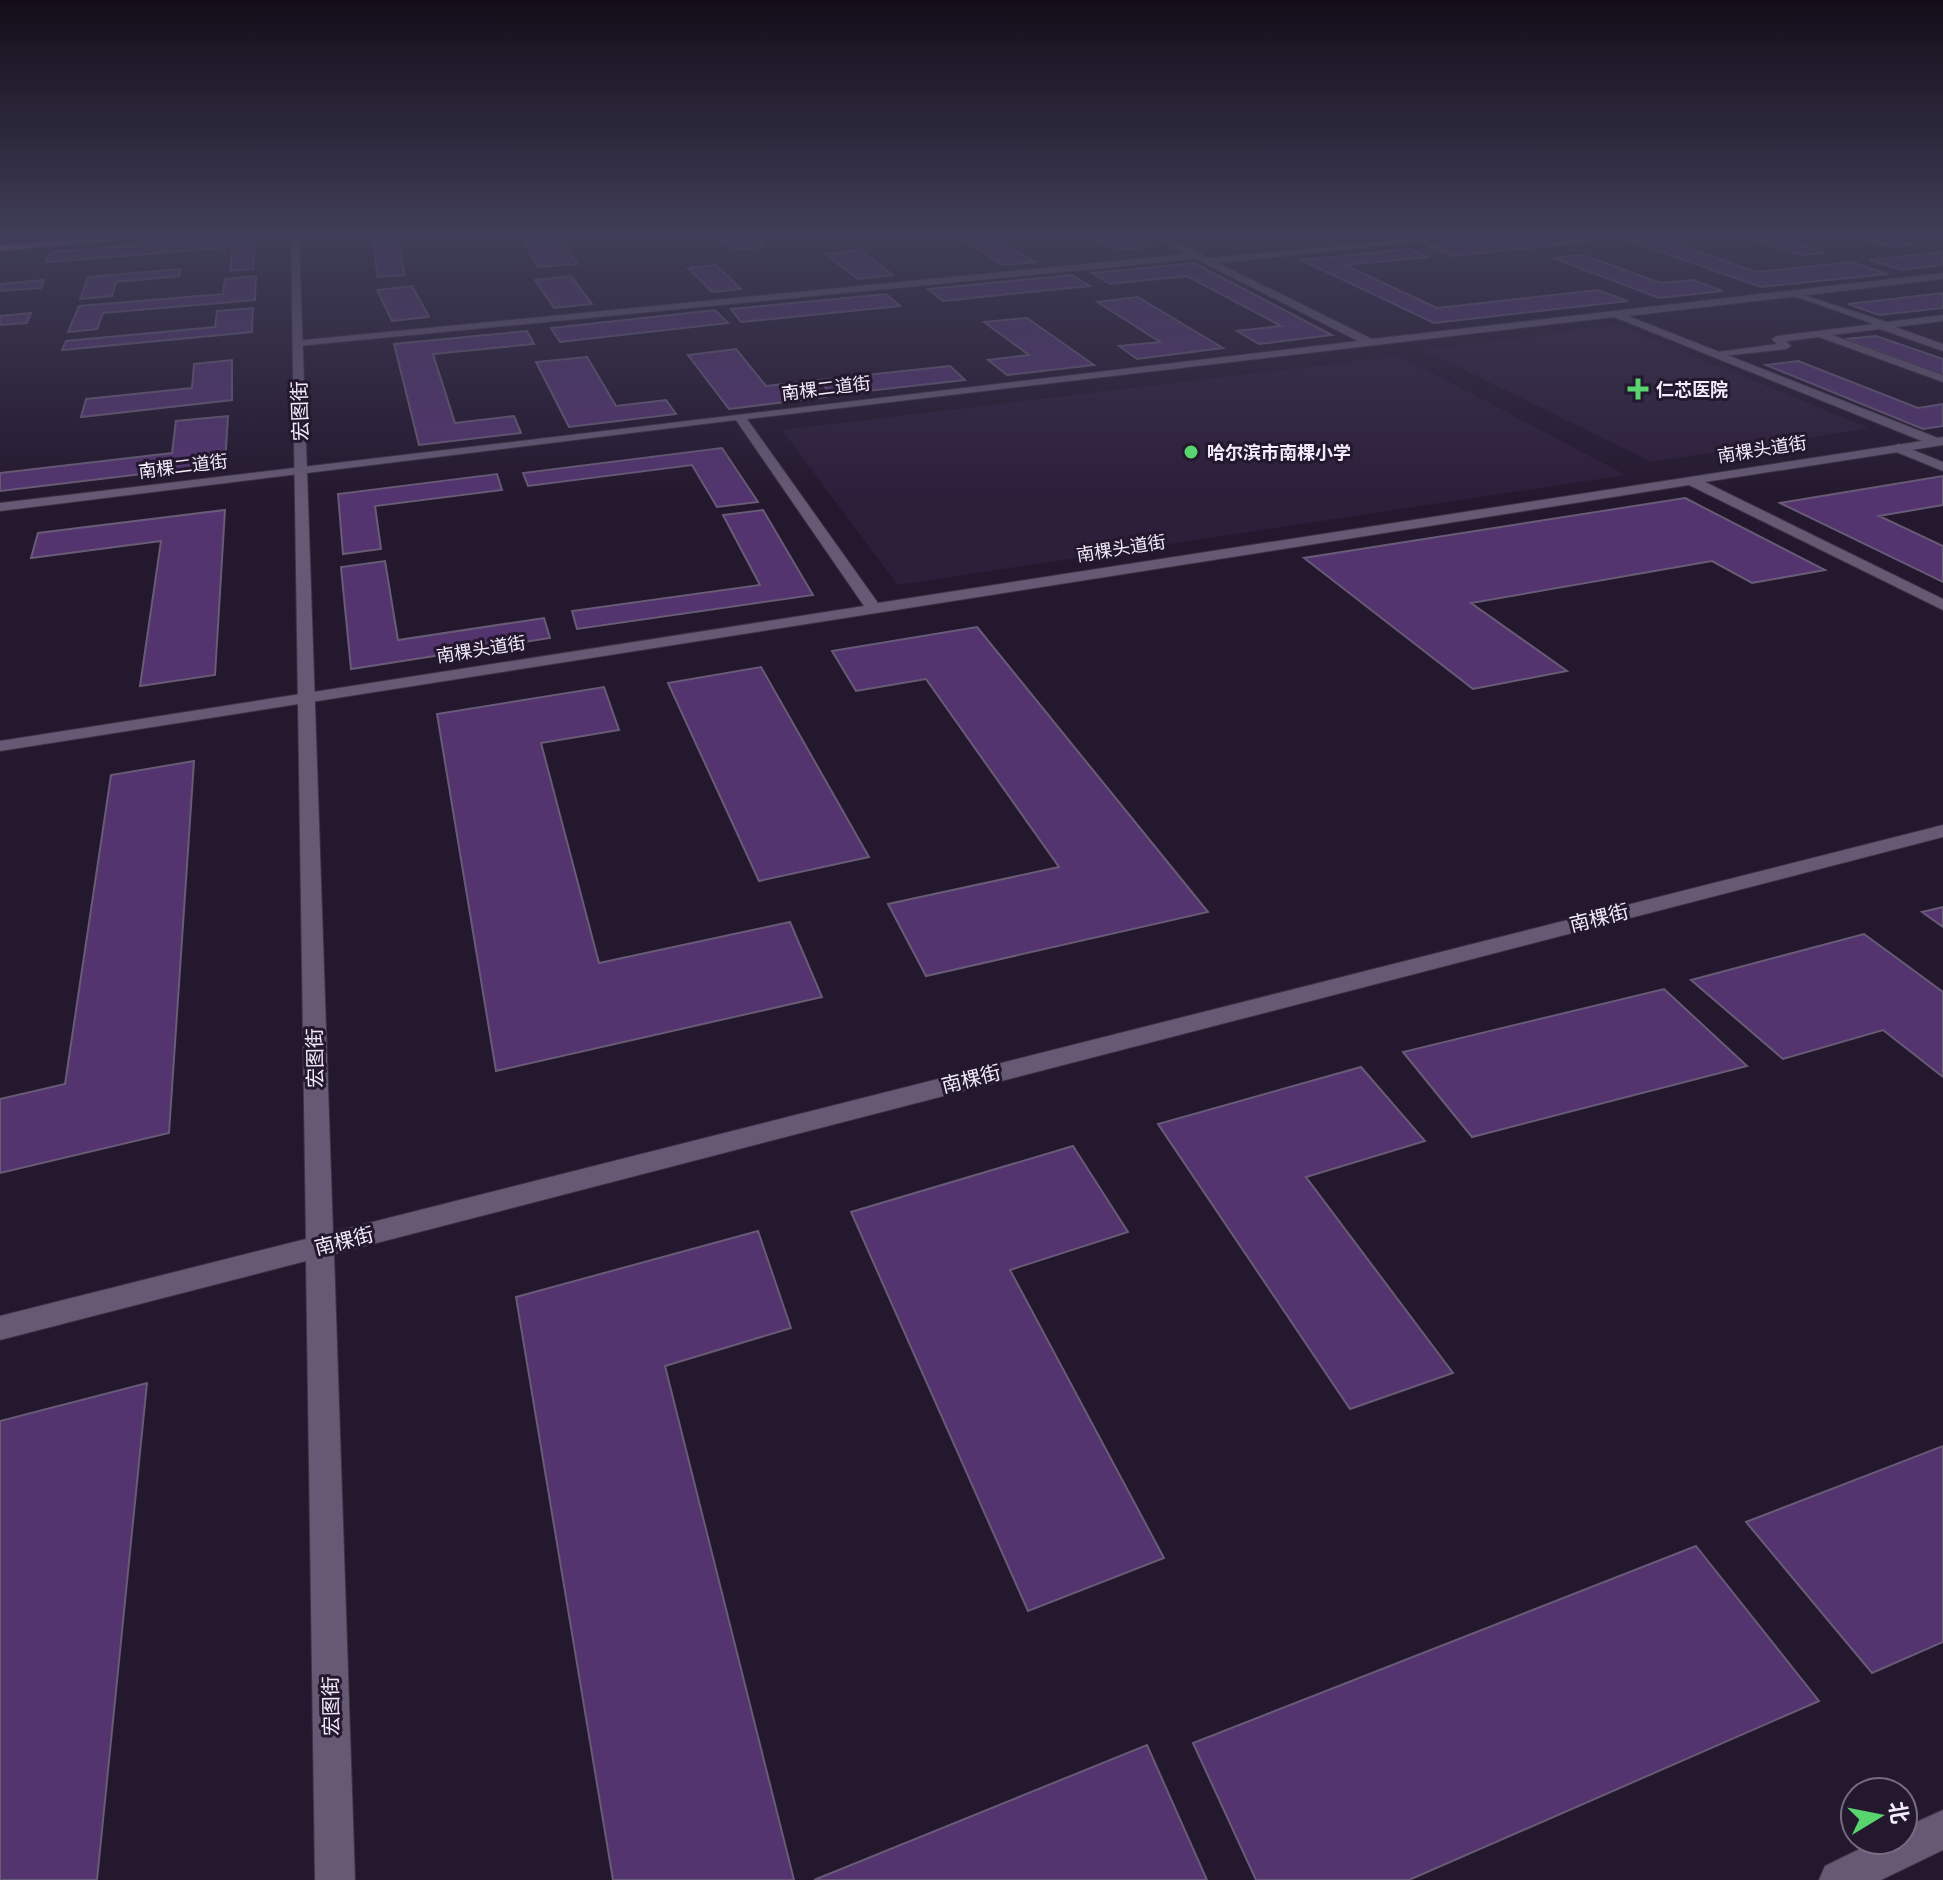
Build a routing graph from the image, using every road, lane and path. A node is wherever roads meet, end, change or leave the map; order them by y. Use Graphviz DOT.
graph roads {
  1 [pos="297,325"];
  2 [pos="487,325"];
  3 [pos="1334,325"];
  4 [pos="1524,325"];
  5 [pos="1642,325"];
  6 [pos="1881,325"];
  7 [pos="1893,325"];
  8 [pos="1884,326"];
  9 [pos="1819,334"];
  10 [pos="298,343"];
  11 [pos="1370,343"];
  12 [pos="1943,348"];
  13 [pos="1718,355"];
  14 [pos="1943,379"];
  15 [pos="739,416"];
  16 [pos="1939,441"];
  17 [pos="1898,448"];
  18 [pos="1943,467"];
  19 [pos="301,469"];
  20 [pos="1690,480"];
  21 [pos="0,507"];
  22 [pos="1943,605"];
  23 [pos="873,607"];
  24 [pos="306,697"];
  25 [pos="0,746"];
  26 [pos="1943,831"];
  27 [pos="319,1247"];
  28 [pos="0,1328"];
  29 [pos="1943,1829"];
  30 [pos="335,1880"];
  31 [pos="1839,1880"];
  1 -- 10 [label="street, 宏图街"];
  2 -- 10 [label="street"];
  3 -- 11 [label="street"];
  4 -- 11 [label="street, 南棵二道街"];
  5 -- 13 [label="street"];
  6 -- 8 [label="street"];
  7 -- 8 [label="street"];
  8 -- 9 [label="street"];
  8 -- 12 [label="street"];
  9 -- 13 [label="street"];
  9 -- 14 [label="street"];
  10 -- 19 [label="street, 宏图街"];
  11 -- 15 [label="street, 南棵二道街"];
  13 -- 16 [label="street"];
  15 -- 19 [label="street, 南棵二道街"];
  15 -- 23 [label="street"];
  16 -- 17 [label="street, 南棵头道街"];
  17 -- 18 [label="street"];
  17 -- 20 [label="street, 南棵头道街"];
  19 -- 21 [label="street, 南棵二道街"];
  19 -- 24 [label="street, 宏图街"];
  20 -- 22 [label="street"];
  20 -- 23 [label="street, 南棵头道街"];
  23 -- 24 [label="street, 南棵头道街"];
  24 -- 25 [label="street, 南棵头道街"];
  24 -- 27 [label="street, 宏图街"];
  26 -- 27 [label="street, 南棵街"];
  27 -- 28 [label="street, 南棵街"];
  27 -- 30 [label="street, 宏图街"];
  29 -- 31 [label="street"];
}
